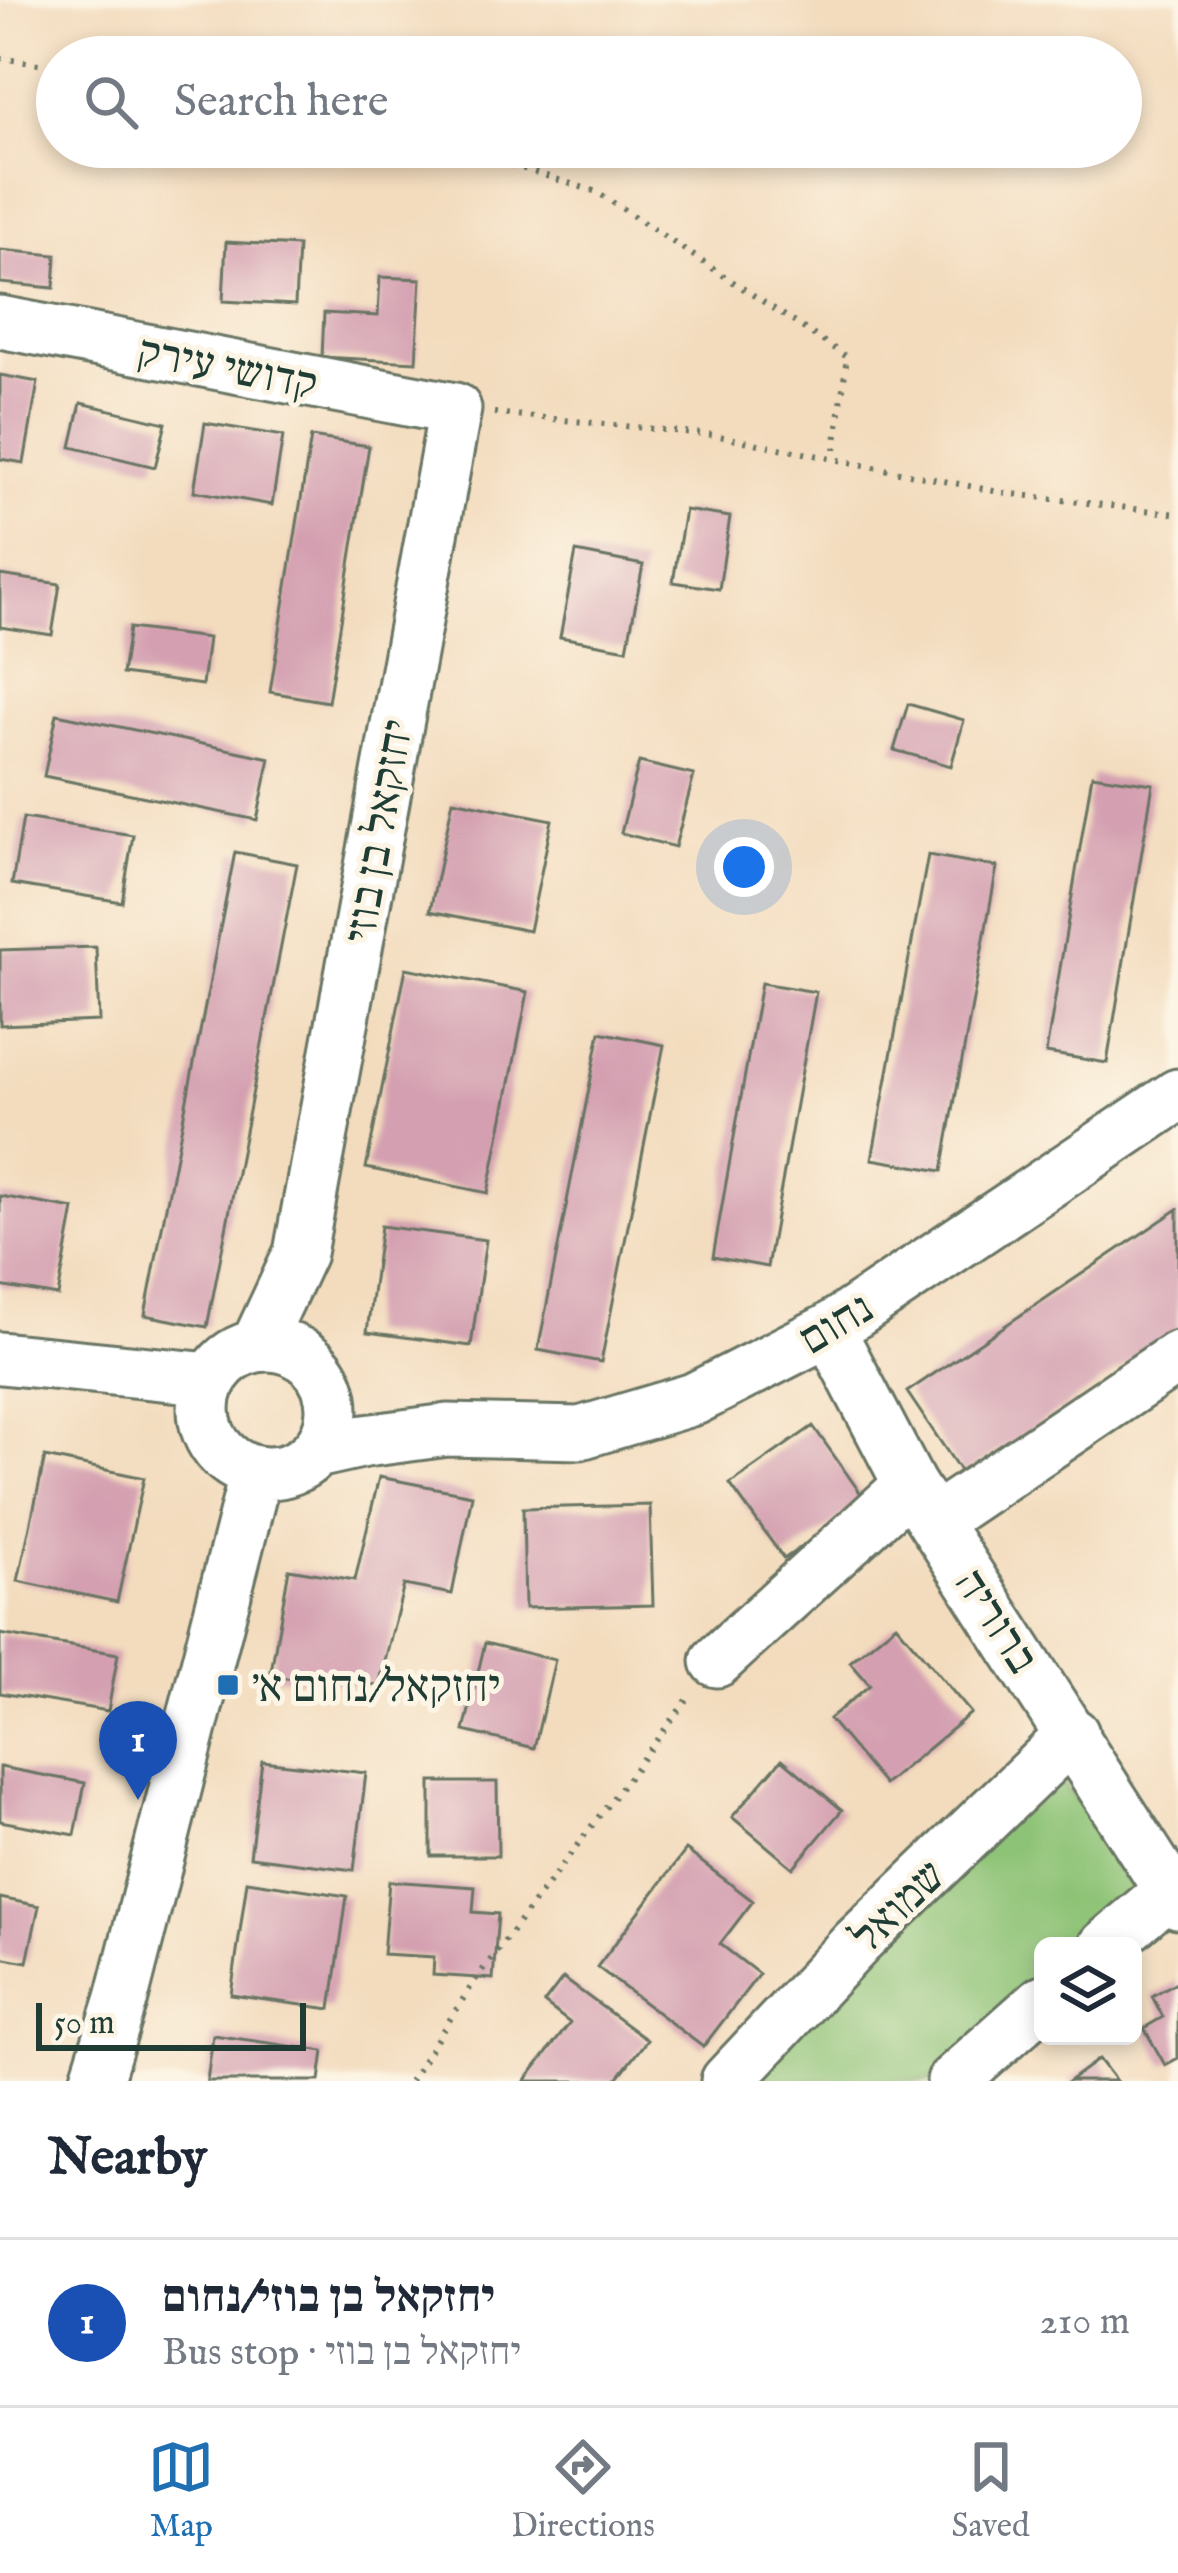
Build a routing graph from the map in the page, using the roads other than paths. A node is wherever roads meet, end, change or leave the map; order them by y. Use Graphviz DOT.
graph roads {
  1 [pos="0,322"];
  2 [pos="455,409"];
  3 [pos="1178,1095"];
  4 [pos="300,1253"];
  5 [pos="829,1330"];
  6 [pos="257,1345"];
  7 [pos="0,1358"];
  8 [pos="1178,1358"];
  9 [pos="211,1378"];
  10 [pos="321,1379"];
  11 [pos="448,1430"];
  12 [pos="316,1452"];
  13 [pos="256,1472"];
  14 [pos="922,1503"];
  15 [pos="717,1661"];
  16 [pos="1072,1734"];
  17 [pos="1175,1892"];
  18 [pos="1117,1937"];
  19 [pos="1034,2009"];
  20 [pos="96,2081"];
  21 [pos="727,2081"];
  22 [pos="953,2081"];
  1 -- 2 [label="street, קדושי עירק"];
  2 -- 4 [label="street, יחזקאל בן בוזי"];
  3 -- 5 [label="street, נחום"];
  4 -- 6 [label="street, יחזקאל בן בוזי"];
  4 -- 10 [label="street, יחזקאל בן בוזי"];
  5 -- 11 [label="street, נחום"];
  5 -- 14 [label="street, ברוריה"];
  6 -- 9 [label="street"];
  6 -- 10 [label="street"];
  7 -- 9 [label="street"];
  8 -- 14 [label="street"];
  9 -- 13 [label="street"];
  10 -- 11 [label="street, נחום"];
  10 -- 12 [label="street"];
  11 -- 12 [label="street, נחום"];
  12 -- 13 [label="street"];
  13 -- 20 [label="street"];
  14 -- 15 [label="street"];
  14 -- 16 [label="street, ברוריה"];
  16 -- 17 [label="street, ברוריה"];
  16 -- 21 [label="street, שמואל"];
  17 -- 18 [label="street"];
  19 -- 22 [label="street"];
}
